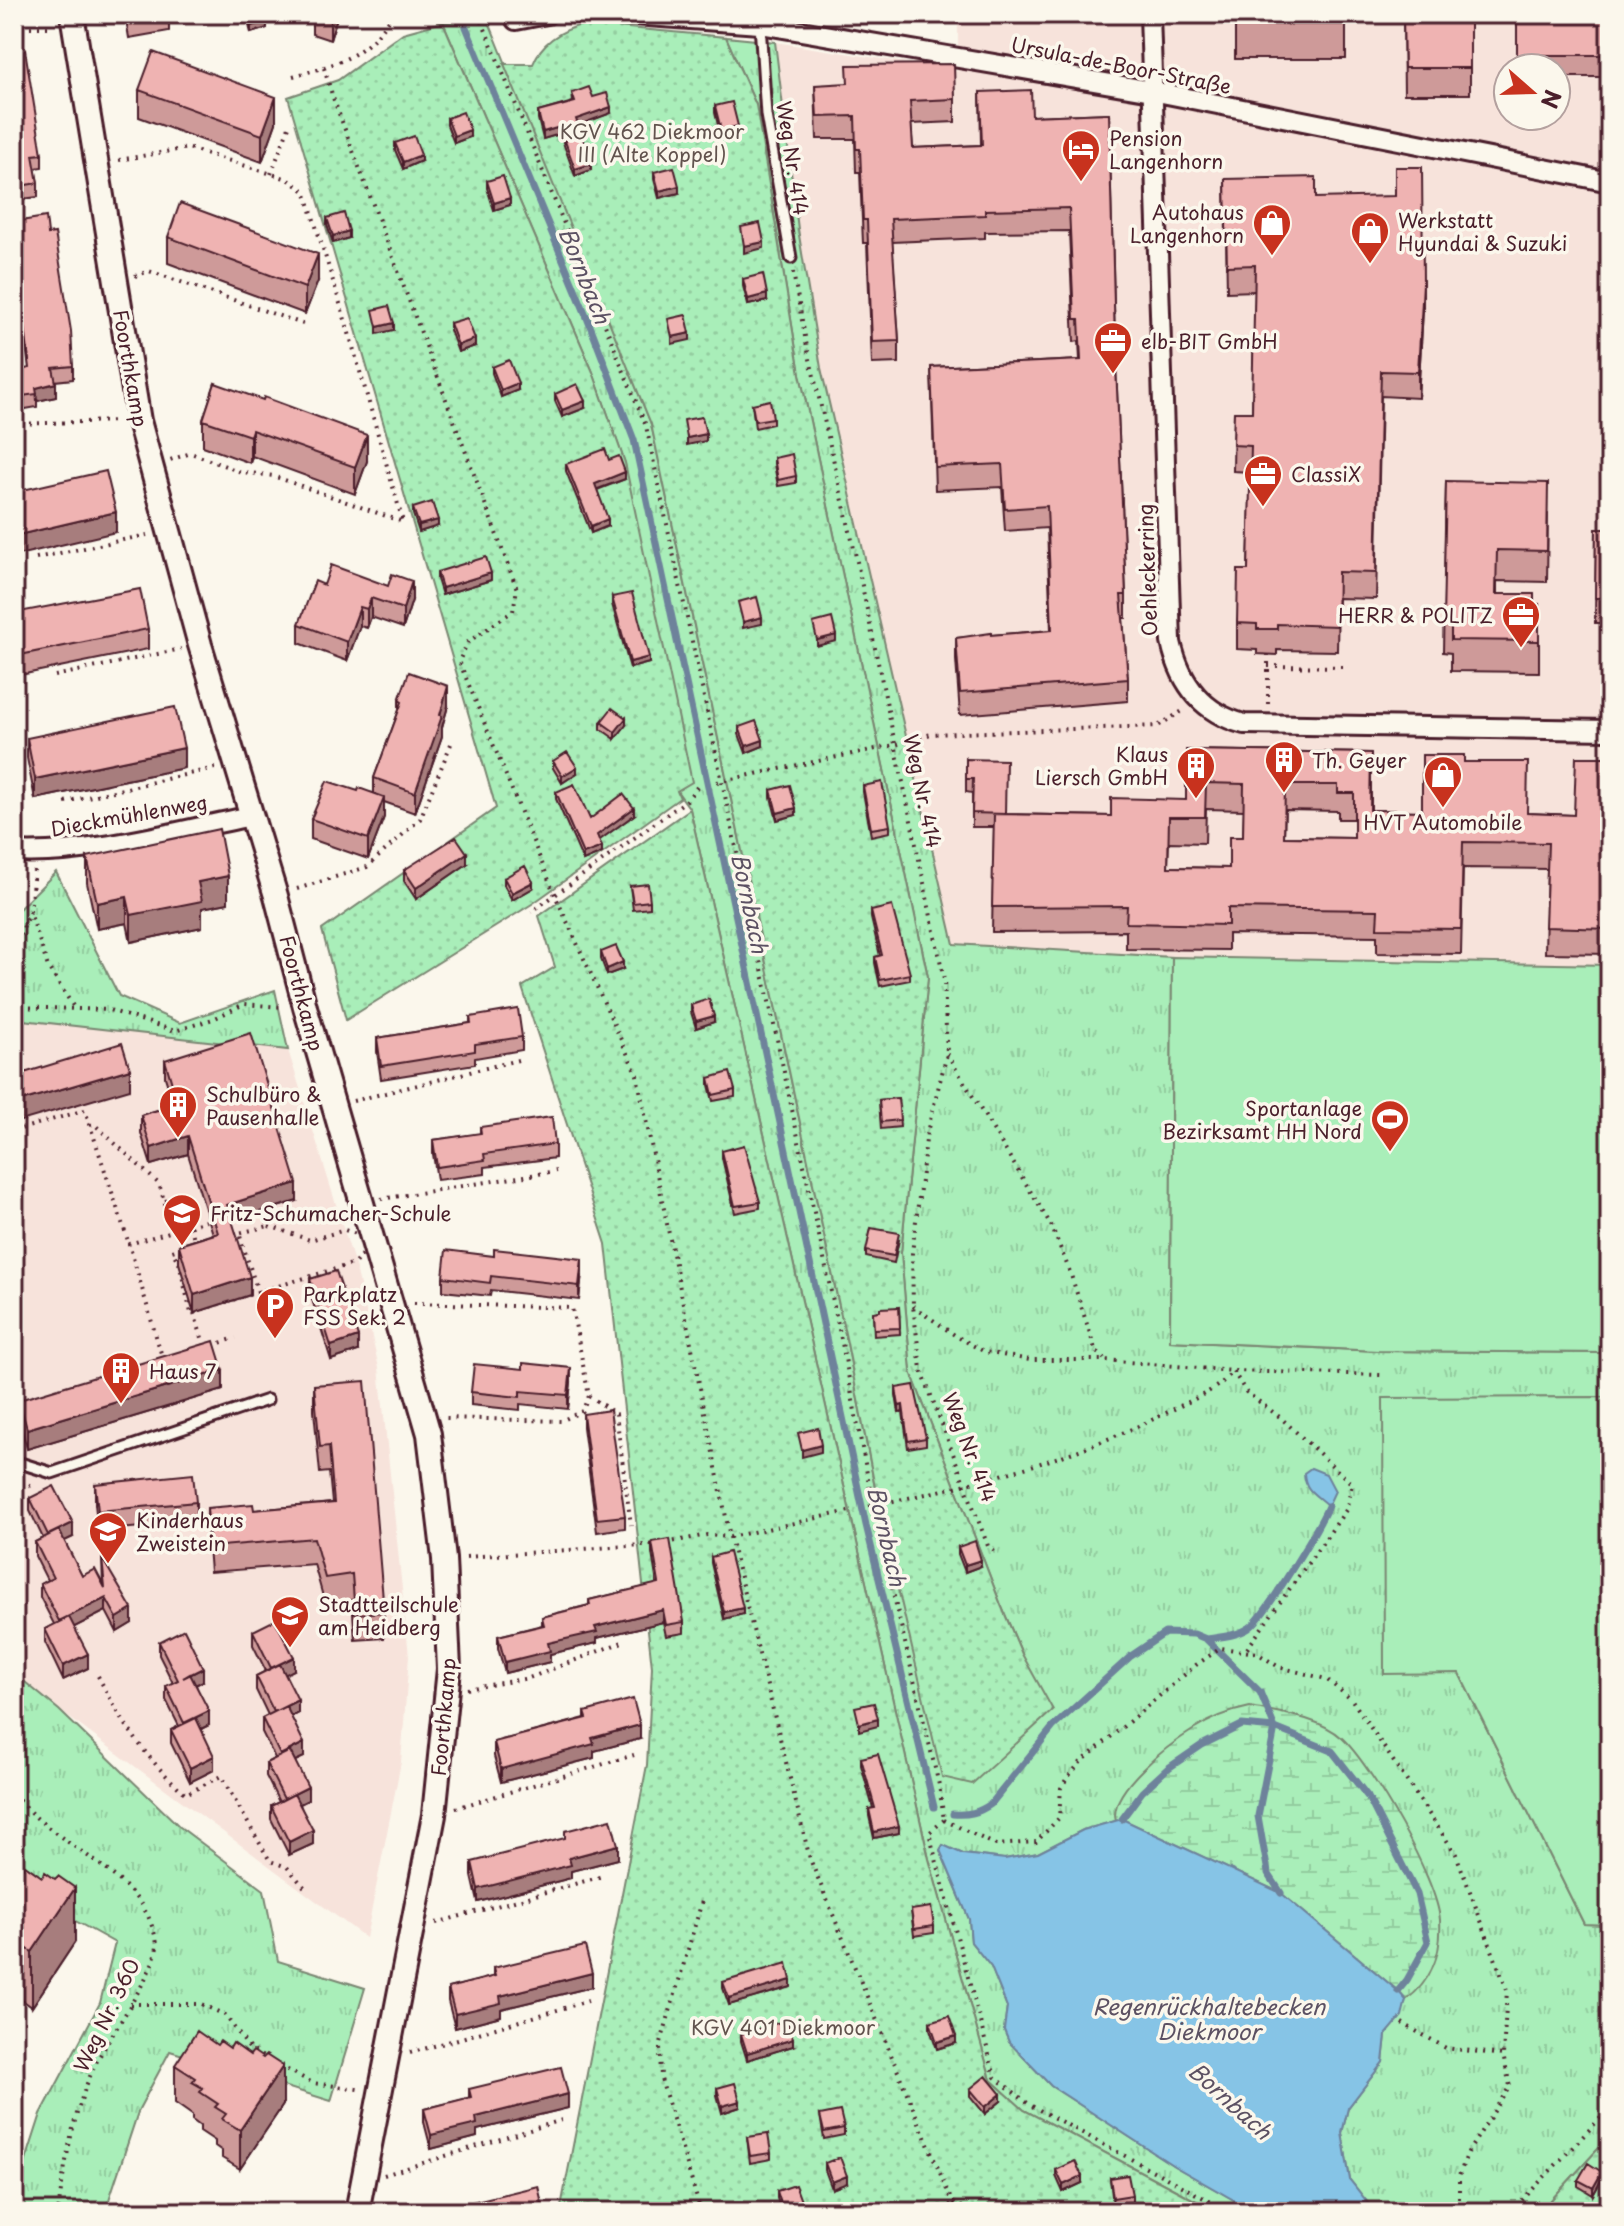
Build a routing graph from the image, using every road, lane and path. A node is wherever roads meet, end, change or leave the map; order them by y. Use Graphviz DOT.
graph roads {
  1 [pos="393,14"];
  2 [pos="479,14"];
  3 [pos="547,14"];
  4 [pos="620,14"];
  5 [pos="1150,14"];
  6 [pos="73,20"];
  7 [pos="516,20"];
  8 [pos="760,24"];
  9 [pos="14,27"];
  10 [pos="324,68"];
  11 [pos="293,76"];
  12 [pos="1152,91"];
  13 [pos="290,124"];
  14 [pos="97,164"];
  15 [pos="271,174"];
  16 [pos="1610,182"];
  17 [pos="791,258"];
  18 [pos="116,283"];
  19 [pos="303,324"];
  20 [pos="139,421"];
  21 [pos="14,424"];
  22 [pos="152,467"];
  23 [pos="169,531"];
  24 [pos="36,558"];
  25 [pos="200,645"];
  26 [pos="1268,655"];
  27 [pos="1268,666"];
  28 [pos="1348,667"];
  29 [pos="55,676"];
  30 [pos="1199,700"];
  31 [pos="1267,725"];
  32 [pos="1610,730"];
  33 [pos="451,744"];
  34 [pos="895,745"];
  35 [pos="237,763"];
  36 [pos="719,782"];
  37 [pos="697,787"];
  38 [pos="65,802"];
  39 [pos="251,816"];
  40 [pos="14,852"];
  41 [pos="35,853"];
  42 [pos="555,895"];
  43 [pos="276,896"];
  44 [pos="30,912"];
  45 [pos="531,912"];
  46 [pos="14,950"];
  47 [pos="14,1007"];
  48 [pos="305,1007"];
  49 [pos="75,1009"];
  50 [pos="947,1054"];
  51 [pos="518,1060"];
  52 [pos="333,1106"];
  53 [pos="90,1125"];
  54 [pos="14,1131"];
  55 [pos="556,1171"];
  56 [pos="165,1201"];
  57 [pos="361,1202"];
  58 [pos="187,1215"];
  59 [pos="206,1221"];
  60 [pos="190,1226"];
  61 [pos="239,1233"];
  62 [pos="332,1234"];
  63 [pos="225,1236"];
  64 [pos="373,1240"];
  65 [pos="129,1244"];
  66 [pos="258,1292"];
  67 [pos="391,1303"];
  68 [pos="913,1306"];
  69 [pos="194,1313"];
  70 [pos="236,1338"];
  71 [pos="207,1347"];
  72 [pos="192,1351"];
  73 [pos="1105,1360"];
  74 [pos="166,1369"];
  75 [pos="1233,1371"];
  76 [pos="1381,1375"];
  77 [pos="14,1391"];
  78 [pos="589,1396"];
  79 [pos="267,1400"];
  80 [pos="14,1417"];
  81 [pos="425,1418"];
  82 [pos="14,1456"];
  83 [pos="965,1485"];
  84 [pos="871,1506"];
  85 [pos="854,1510"];
  86 [pos="631,1525"];
  87 [pos="730,1537"];
  88 [pos="999,1554"];
  89 [pos="444,1559"];
  90 [pos="625,1641"];
  91 [pos="1246,1650"];
  92 [pos="98,1676"];
  93 [pos="447,1693"];
  94 [pos="634,1755"];
  95 [pos="14,1794"];
  96 [pos="434,1815"];
  97 [pos="944,1820"];
  98 [pos="603,1876"];
  99 [pos="307,1890"];
  100 [pos="702,1901"];
  101 [pos="411,1930"];
  102 [pos="588,2001"];
  103 [pos="130,2004"];
  104 [pos="1402,2023"];
  105 [pos="1503,2055"];
  106 [pos="385,2060"];
  107 [pos="378,2094"];
  108 [pos="1610,2108"];
  109 [pos="562,2120"];
  110 [pos="362,2182"];
  111 [pos="952,2202"];
  112 [pos="58,2212"];
  113 [pos="357,2212"];
  114 [pos="701,2212"];
  115 [pos="946,2212"];
  116 [pos="971,2212"];
  117 [pos="1230,2212"];
  118 [pos="1459,2212"];
  119 [pos="1511,2212"];
  1 -- 10 [label="path"];
  2 -- 36 [label="path"];
  3 -- 7 [label="street"];
  4 -- 8 [label="street, Ursula-de-Boor-Straße"];
  5 -- 12 [label="street, Oehleckerring"];
  6 -- 9 [label="path"];
  6 -- 14 [label="street, Foorthkamp"];
  8 -- 12 [label="street, Ursula-de-Boor-Straße"];
  8 -- 17 [label="lane, Weg Nr. 414"];
  10 -- 11 [label="path"];
  10 -- 42 [label="path"];
  12 -- 16 [label="street, Ursula-de-Boor-Straße"];
  12 -- 30 [label="street, Oehleckerring"];
  13 -- 15 [label="path"];
  14 -- 15 [label="path"];
  14 -- 18 [label="street, Foorthkamp"];
  15 -- 22 [label="path"];
  17 -- 34 [label="path, Weg Nr. 414"];
  18 -- 19 [label="path"];
  18 -- 20 [label="street, Foorthkamp"];
  20 -- 21 [label="path"];
  20 -- 22 [label="street, Foorthkamp"];
  22 -- 23 [label="street, Foorthkamp"];
  23 -- 24 [label="path"];
  23 -- 25 [label="street, Foorthkamp"];
  25 -- 29 [label="path"];
  25 -- 35 [label="street, Foorthkamp"];
  26 -- 27 [label="path"];
  27 -- 28 [label="path"];
  27 -- 31 [label="path"];
  30 -- 31 [label="street, Oehleckerring"];
  30 -- 34 [label="path"];
  31 -- 32 [label="street, Oehleckerring"];
  33 -- 43 [label="path"];
  34 -- 36 [label="path"];
  34 -- 50 [label="path, Weg Nr. 414"];
  35 -- 38 [label="path"];
  35 -- 39 [label="street, Foorthkamp"];
  36 -- 84 [label="path"];
  37 -- 42 [label="path"];
  39 -- 41 [label="street, Dieckmühlenweg"];
  39 -- 43 [label="street, Foorthkamp"];
  40 -- 41 [label="street, Dieckmühlenweg"];
  41 -- 44 [label="path"];
  42 -- 45 [label="path"];
  42 -- 87 [label="path"];
  43 -- 48 [label="street, Foorthkamp"];
  44 -- 46 [label="path"];
  44 -- 49 [label="path"];
  47 -- 49 [label="path"];
  48 -- 49 [label="path"];
  48 -- 52 [label="street, Foorthkamp"];
  50 -- 68 [label="path, Weg Nr. 414"];
  50 -- 73 [label="path"];
  51 -- 52 [label="path"];
  52 -- 57 [label="street, Foorthkamp"];
  53 -- 54 [label="path"];
  53 -- 56 [label="path"];
  53 -- 65 [label="path"];
  55 -- 57 [label="path"];
  56 -- 58 [label="path"];
  56 -- 58 [label="path"];
  57 -- 64 [label="street, Foorthkamp"];
  58 -- 60 [label="path"];
  59 -- 60 [label="path"];
  60 -- 65 [label="path"];
  60 -- 69 [label="path"];
  61 -- 62 [label="path"];
  61 -- 63 [label="path"];
  61 -- 66 [label="path"];
  64 -- 66 [label="path"];
  64 -- 67 [label="street, Foorthkamp"];
  65 -- 74 [label="path"];
  66 -- 69 [label="path"];
  67 -- 78 [label="path"];
  67 -- 81 [label="street, Foorthkamp"];
  68 -- 73 [label="path"];
  68 -- 83 [label="path, Weg Nr. 414"];
  69 -- 71 [label="path"];
  70 -- 71 [label="path"];
  71 -- 72 [label="path"];
  73 -- 75 [label="path"];
  75 -- 76 [label="path"];
  75 -- 83 [label="path"];
  75 -- 91 [label="path"];
  77 -- 80 [label="path"];
  78 -- 81 [label="path"];
  78 -- 86 [label="path"];
  79 -- 82 [label="lane"];
  81 -- 89 [label="street, Foorthkamp"];
  83 -- 84 [label="path"];
  83 -- 88 [label="path, Weg Nr. 414"];
  84 -- 97 [label="path"];
  85 -- 87 [label="path"];
  87 -- 89 [label="path"];
  87 -- 111 [label="path"];
  89 -- 93 [label="street, Foorthkamp"];
  90 -- 93 [label="path"];
  91 -- 97 [label="path"];
  91 -- 105 [label="path"];
  92 -- 99 [label="path"];
  93 -- 96 [label="street, Foorthkamp"];
  94 -- 96 [label="path"];
  95 -- 103 [label="path, Weg Nr. 360"];
  96 -- 101 [label="street, Foorthkamp"];
  97 -- 117 [label="path"];
  98 -- 101 [label="path"];
  100 -- 114 [label="path"];
  101 -- 106 [label="street, Foorthkamp"];
  102 -- 106 [label="path"];
  103 -- 107 [label="path"];
  103 -- 112 [label="path, Weg Nr. 360"];
  104 -- 105 [label="path"];
  105 -- 118 [label="path"];
  106 -- 107 [label="street, Foorthkamp"];
  107 -- 110 [label="street, Foorthkamp"];
  108 -- 119 [label="path"];
  109 -- 110 [label="path"];
  110 -- 113 [label="street, Foorthkamp"];
  111 -- 115 [label="path"];
  111 -- 116 [label="path"];
}
